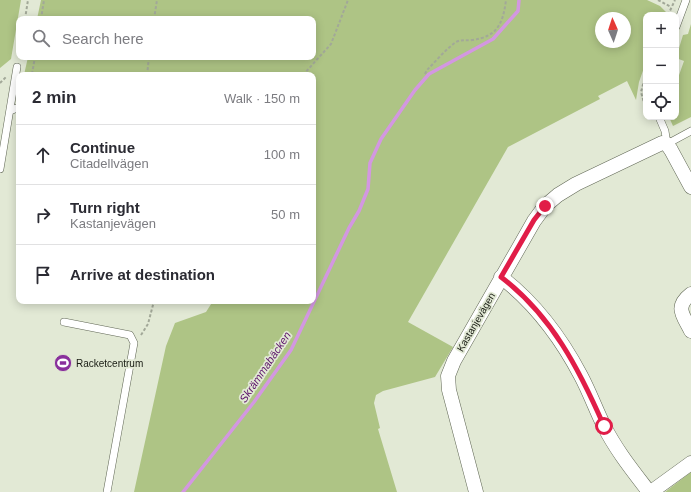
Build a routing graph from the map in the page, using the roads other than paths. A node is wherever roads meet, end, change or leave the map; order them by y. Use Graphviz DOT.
graph roads {
  1 [pos="686,0"];
  2 [pos="679,19"];
  3 [pos="17,68"];
  4 [pos="16,72"];
  5 [pos="16,74"];
  6 [pos="16,108"];
  7 [pos="10,111"];
  8 [pos="660,120"];
  9 [pos="691,131"];
  10 [pos="667,144"];
  11 [pos="0,169"];
  12 [pos="691,187"];
  13 [pos="501,277"];
  14 [pos="691,294"];
  15 [pos="64,322"];
  16 [pos="691,331"];
  17 [pos="691,463"];
  18 [pos="107,492"];
  19 [pos="476,492"];
  20 [pos="650,492"];
  1 -- 2 [label="lane"];
  3 -- 4 [label="lane"];
  5 -- 7 [label="lane"];
  6 -- 7 [label="lane"];
  7 -- 11 [label="lane"];
  8 -- 10 [label="lane"];
  9 -- 10 [label="lane"];
  10 -- 12 [label="street"];
  10 -- 13 [label="street, Kastanjevägen"];
  13 -- 19 [label="street, Kastanjevägen"];
  13 -- 20 [label="street"];
  14 -- 16 [label="street"];
  15 -- 18 [label="lane"];
  17 -- 20 [label="street"];
}
